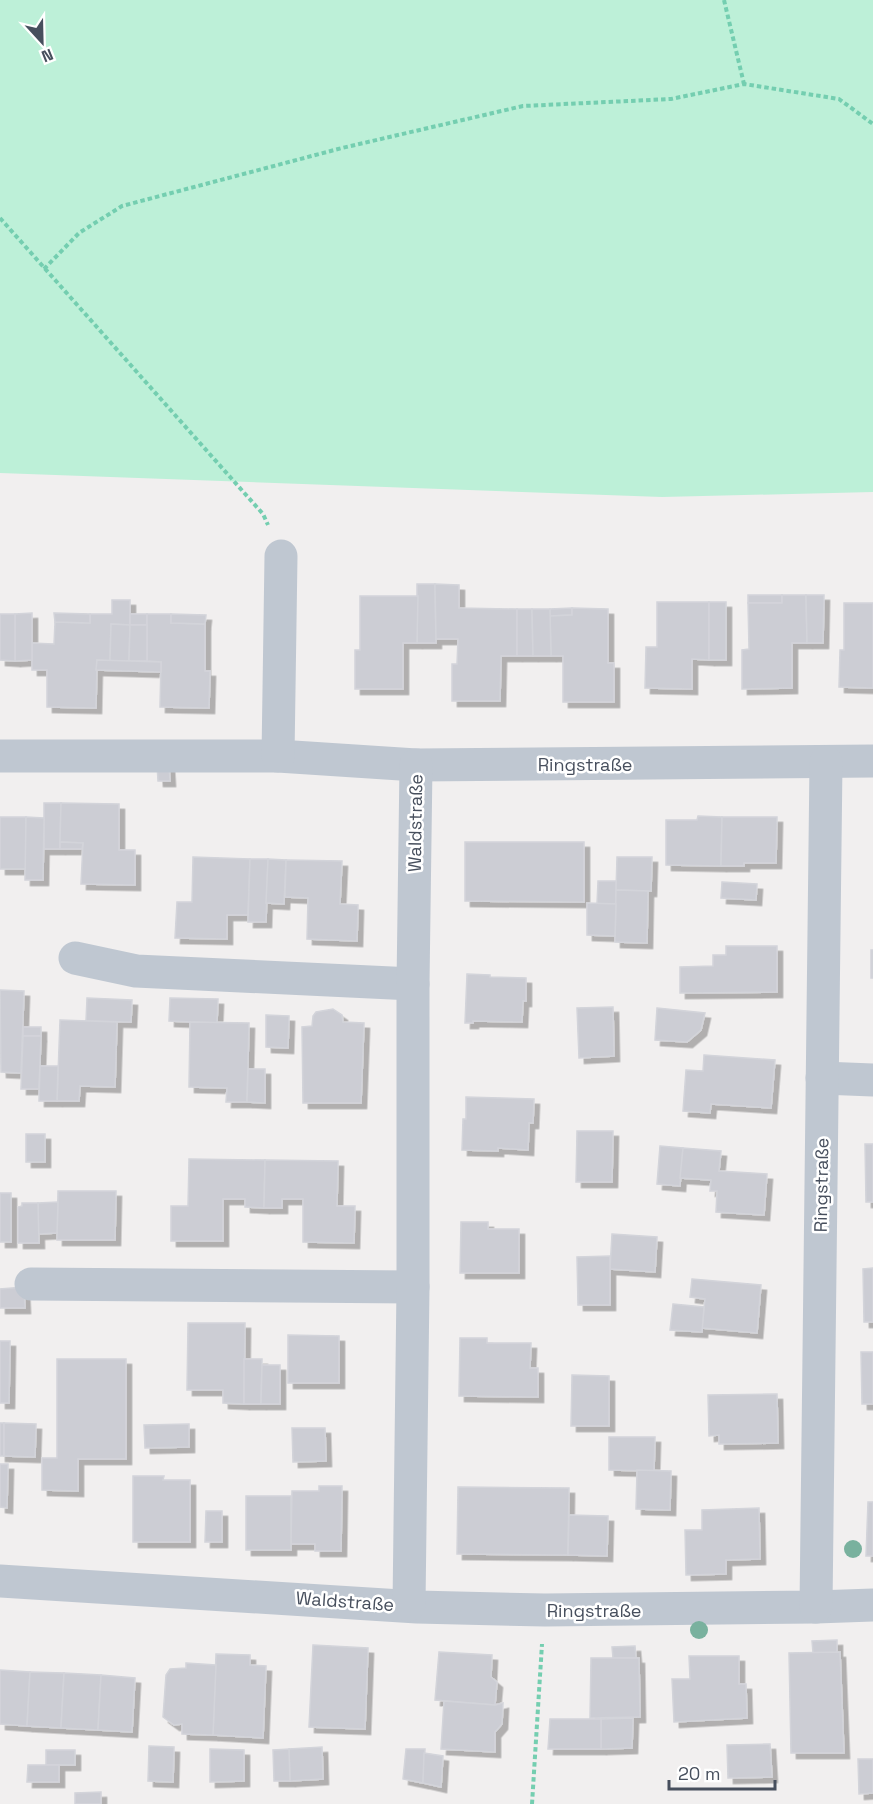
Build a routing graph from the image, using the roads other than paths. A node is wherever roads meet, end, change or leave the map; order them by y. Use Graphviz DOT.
graph roads {
  1 [pos="281,556"];
  2 [pos="0,756"];
  3 [pos="278,756"];
  4 [pos="873,761"];
  5 [pos="826,762"];
  6 [pos="416,765"];
  7 [pos="75,958"];
  8 [pos="413,984"];
  9 [pos="822,1078"];
  10 [pos="873,1080"];
  11 [pos="31,1284"];
  12 [pos="413,1287"];
  13 [pos="0,1581"];
  14 [pos="409,1605"];
  15 [pos="873,1605"];
  16 [pos="816,1607"];
  1 -- 3 [label="street"];
  2 -- 3 [label="street, Waldstraße"];
  3 -- 6 [label="street, Waldstraße"];
  4 -- 5 [label="street, Ringstraße"];
  5 -- 6 [label="street, Ringstraße"];
  5 -- 9 [label="street, Ringstraße"];
  6 -- 8 [label="street, Waldstraße"];
  7 -- 8 [label="street"];
  8 -- 12 [label="street, Waldstraße"];
  9 -- 10 [label="street"];
  9 -- 16 [label="street, Ringstraße"];
  11 -- 12 [label="street"];
  12 -- 14 [label="street, Waldstraße"];
  13 -- 14 [label="street, Waldstraße"];
  14 -- 16 [label="street, Ringstraße"];
  15 -- 16 [label="street, Ringstraße"];
}
